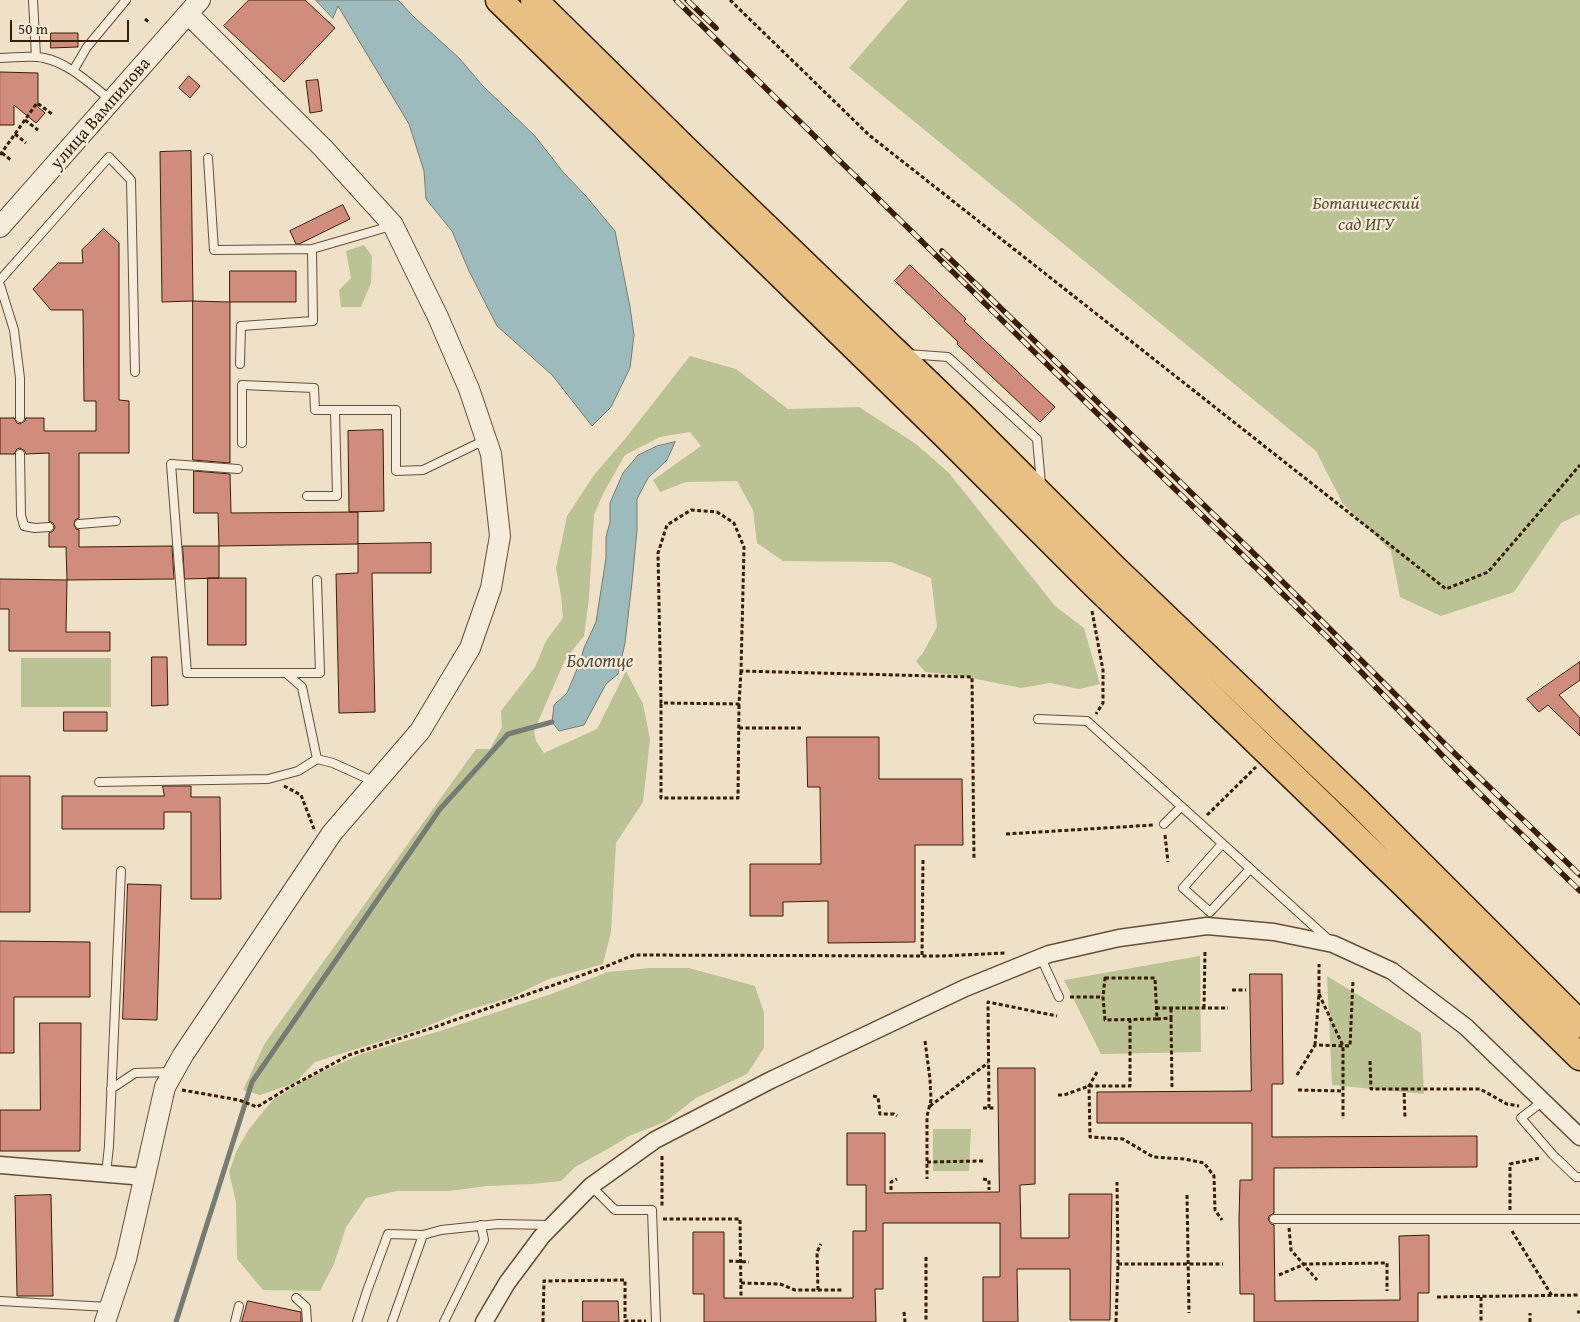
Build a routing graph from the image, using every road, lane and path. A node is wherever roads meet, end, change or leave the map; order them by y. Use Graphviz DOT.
graph roads {
  1 [pos="33,0"];
  2 [pos="126,0"];
  3 [pos="499,0"];
  4 [pos="534,0"];
  5 [pos="730,0"];
  6 [pos="194,7"];
  7 [pos="145,19"];
  8 [pos="150,23"];
  9 [pos="36,57"];
  10 [pos="0,58"];
  11 [pos="73,71"];
  12 [pos="112,101"];
  13 [pos="52,114"];
  14 [pos="25,120"];
  15 [pos="38,130"];
  16 [pos="14,134"];
  17 [pos="26,143"];
  18 [pos="1,154"];
  19 [pos="208,158"];
  20 [pos="12,160"];
  21 [pos="1,224"];
  22 [pos="393,225"];
  23 [pos="312,249"];
  24 [pos="0,280"];
  25 [pos="0,284"];
  26 [pos="897,353"];
  27 [pos="240,364"];
  28 [pos="135,372"];
  29 [pos="334,410"];
  30 [pos="20,418"];
  31 [pos="486,439"];
  32 [pos="242,443"];
  33 [pos="20,454"];
  34 [pos="1580,465"];
  35 [pos="238,469"];
  36 [pos="307,496"];
  37 [pos="1042,496"];
  38 [pos="116,521"];
  39 [pos="79,524"];
  40 [pos="49,527"];
  41 [pos="317,580"];
  42 [pos="1091,607"];
  43 [pos="741,671"];
  44 [pos="286,673"];
  45 [pos="661,703"];
  46 [pos="739,704"];
  47 [pos="1038,719"];
  48 [pos="1090,724"];
  49 [pos="739,728"];
  50 [pos="801,728"];
  51 [pos="317,759"];
  52 [pos="273,778"];
  53 [pos="100,782"];
  54 [pos="375,782"];
  55 [pos="1237,786"];
  56 [pos="1181,806"];
  57 [pos="1199,823"];
  58 [pos="1164,824"];
  59 [pos="315,830"];
  60 [pos="1006,834"];
  61 [pos="1222,844"];
  62 [pos="974,859"];
  63 [pos="923,860"];
  64 [pos="1168,862"];
  65 [pos="1250,869"];
  66 [pos="121,871"];
  67 [pos="1333,944"];
  68 [pos="1205,950"];
  69 [pos="1006,953"];
  70 [pos="922,956"];
  71 [pos="1041,958"];
  72 [pos="1320,964"];
  73 [pos="1353,980"];
  74 [pos="1232,990"];
  75 [pos="1246,990"];
  76 [pos="1319,994"];
  77 [pos="1059,997"];
  78 [pos="1070,997"];
  79 [pos="1103,997"];
  80 [pos="1156,1008"];
  81 [pos="1171,1008"];
  82 [pos="1204,1008"];
  83 [pos="1228,1008"];
  84 [pos="1057,1016"];
  85 [pos="1171,1018"];
  86 [pos="1157,1019"];
  87 [pos="1130,1020"];
  88 [pos="1580,1024"];
  89 [pos="925,1041"];
  90 [pos="1315,1045"];
  91 [pos="1343,1046"];
  92 [pos="1580,1057"];
  93 [pos="1370,1061"];
  94 [pos="988,1063"];
  95 [pos="1096,1072"];
  96 [pos="1298,1075"];
  97 [pos="175,1080"];
  98 [pos="1089,1086"];
  99 [pos="1172,1087"];
  100 [pos="111,1089"];
  101 [pos="1404,1089"];
  102 [pos="1298,1090"];
  103 [pos="1343,1091"];
  104 [pos="1058,1095"];
  105 [pos="873,1096"];
  106 [pos="1542,1101"];
  107 [pos="930,1106"];
  108 [pos="1521,1106"];
  109 [pos="984,1108"];
  110 [pos="989,1108"];
  111 [pos="994,1108"];
  112 [pos="898,1116"];
  113 [pos="1406,1118"];
  114 [pos="1343,1119"];
  115 [pos="1580,1137"];
  116 [pos="1553,1155"];
  117 [pos="662,1156"];
  118 [pos="983,1161"];
  119 [pos="927,1162"];
  120 [pos="0,1165"];
  121 [pos="106,1174"];
  122 [pos="145,1177"];
  123 [pos="1580,1177"];
  124 [pos="983,1178"];
  125 [pos="897,1179"];
  126 [pos="927,1179"];
  127 [pos="1116,1182"];
  128 [pos="591,1186"];
  129 [pos="890,1190"];
  130 [pos="989,1190"];
  131 [pos="1187,1195"];
  132 [pos="1274,1219"];
  133 [pos="1510,1219"];
  134 [pos="1580,1219"];
  135 [pos="1222,1220"];
  136 [pos="481,1225"];
  137 [pos="552,1225"];
  138 [pos="423,1235"];
  139 [pos="1289,1238"];
  140 [pos="821,1244"];
  141 [pos="926,1258"];
  142 [pos="729,1261"];
  143 [pos="740,1262"];
  144 [pos="749,1262"];
  145 [pos="1118,1264"];
  146 [pos="1188,1264"];
  147 [pos="1223,1264"];
  148 [pos="1305,1264"];
  149 [pos="1279,1275"];
  150 [pos="1317,1280"];
  151 [pos="741,1283"];
  152 [pos="818,1290"];
  153 [pos="842,1290"];
  154 [pos="1387,1291"];
  155 [pos="1580,1295"];
  156 [pos="741,1296"];
  157 [pos="1552,1296"];
  158 [pos="1481,1297"];
  159 [pos="296,1298"];
  160 [pos="1437,1298"];
  161 [pos="0,1301"];
  162 [pos="239,1306"];
  163 [pos="904,1312"];
  164 [pos="1189,1313"];
  165 [pos="1530,1313"];
  166 [pos="108,1315"];
  167 [pos="656,1321"];
  168 [pos="235,1322"];
  169 [pos="307,1322"];
  170 [pos="357,1322"];
  171 [pos="392,1322"];
  172 [pos="444,1322"];
  173 [pos="484,1322"];
  174 [pos="543,1322"];
  175 [pos="906,1322"];
  176 [pos="926,1322"];
  177 [pos="1116,1322"];
  178 [pos="1481,1322"];
  179 [pos="1530,1322"];
  1 -- 9 [label="lane"];
  2 -- 11 [label="lane"];
  3 -- 92 [label="main road"];
  4 -- 26 [label="main road"];
  5 -- 34 [label="path"];
  6 -- 12 [label="street, улица Вампилова"];
  6 -- 22 [label="street"];
  7 -- 8 [label="path"];
  9 -- 10 [label="lane"];
  9 -- 11 [label="lane"];
  11 -- 12 [label="lane"];
  12 -- 21 [label="street, улица Вампилова"];
  13 -- 14 [label="path"];
  14 -- 15 [label="path"];
  14 -- 16 [label="path"];
  16 -- 17 [label="path"];
  16 -- 18 [label="path"];
  18 -- 20 [label="path"];
  19 -- 23 [label="lane"];
  22 -- 23 [label="lane"];
  22 -- 31 [label="street"];
  23 -- 27 [label="lane"];
  24 -- 28 [label="lane"];
  25 -- 30 [label="lane"];
  26 -- 37 [label="main road"];
  26 -- 37 [label="lane"];
  29 -- 31 [label="lane"];
  29 -- 32 [label="lane"];
  29 -- 36 [label="lane"];
  31 -- 54 [label="street"];
  33 -- 40 [label="lane"];
  35 -- 44 [label="lane"];
  37 -- 88 [label="main road"];
  38 -- 39 [label="lane"];
  41 -- 44 [label="lane"];
  42 -- 48 [label="path"];
  43 -- 45 [label="path"];
  43 -- 46 [label="path"];
  43 -- 62 [label="path"];
  44 -- 51 [label="lane"];
  45 -- 46 [label="path"];
  45 -- 49 [label="path"];
  46 -- 49 [label="path"];
  47 -- 48 [label="lane"];
  48 -- 56 [label="lane"];
  49 -- 50 [label="path"];
  51 -- 52 [label="lane"];
  51 -- 54 [label="lane"];
  52 -- 53 [label="lane"];
  52 -- 59 [label="path"];
  54 -- 97 [label="street"];
  55 -- 57 [label="path"];
  56 -- 57 [label="lane"];
  56 -- 58 [label="lane"];
  57 -- 61 [label="lane"];
  58 -- 60 [label="path"];
  58 -- 64 [label="path"];
  61 -- 65 [label="lane"];
  61 -- 65 [label="lane"];
  63 -- 70 [label="path"];
  65 -- 67 [label="lane"];
  66 -- 100 [label="lane"];
  67 -- 71 [label="street"];
  67 -- 106 [label="street"];
  68 -- 82 [label="path"];
  69 -- 70 [label="path"];
  70 -- 97 [label="path"];
  71 -- 77 [label="lane"];
  71 -- 128 [label="street"];
  72 -- 76 [label="path"];
  73 -- 91 [label="path"];
  74 -- 75 [label="path"];
  76 -- 90 [label="path"];
  76 -- 91 [label="path"];
  78 -- 79 [label="path"];
  79 -- 80 [label="path"];
  79 -- 87 [label="path"];
  80 -- 81 [label="path"];
  80 -- 86 [label="path"];
  81 -- 82 [label="path"];
  81 -- 85 [label="path"];
  82 -- 83 [label="path"];
  84 -- 94 [label="path"];
  85 -- 86 [label="path"];
  85 -- 99 [label="path"];
  86 -- 87 [label="path"];
  87 -- 98 [label="path"];
  89 -- 107 [label="path"];
  90 -- 91 [label="path"];
  90 -- 96 [label="path"];
  91 -- 103 [label="path"];
  93 -- 101 [label="path"];
  94 -- 107 [label="path"];
  94 -- 110 [label="path"];
  95 -- 98 [label="path"];
  97 -- 100 [label="lane"];
  97 -- 122 [label="street"];
  98 -- 104 [label="path"];
  98 -- 135 [label="path"];
  100 -- 121 [label="lane"];
  101 -- 108 [label="path"];
  101 -- 113 [label="path"];
  102 -- 103 [label="path"];
  103 -- 114 [label="path"];
  105 -- 112 [label="path"];
  106 -- 115 [label="street"];
  106 -- 116 [label="lane"];
  107 -- 119 [label="path"];
  109 -- 110 [label="path"];
  110 -- 111 [label="path"];
  116 -- 123 [label="lane"];
  116 -- 133 [label="path"];
  117 -- 143 [label="path"];
  118 -- 119 [label="path"];
  119 -- 126 [label="path"];
  120 -- 121 [label="street"];
  121 -- 122 [label="street"];
  122 -- 166 [label="street"];
  124 -- 130 [label="path"];
  125 -- 129 [label="path"];
  127 -- 145 [label="path"];
  128 -- 137 [label="street"];
  128 -- 167 [label="lane"];
  131 -- 146 [label="path"];
  132 -- 133 [label="lane"];
  133 -- 134 [label="lane"];
  133 -- 157 [label="path"];
  136 -- 137 [label="lane"];
  136 -- 138 [label="lane"];
  136 -- 172 [label="lane"];
  137 -- 173 [label="street"];
  138 -- 170 [label="lane"];
  138 -- 171 [label="lane"];
  139 -- 148 [label="path"];
  140 -- 152 [label="path"];
  141 -- 176 [label="path"];
  142 -- 143 [label="path"];
  143 -- 144 [label="path"];
  143 -- 151 [label="path"];
  145 -- 146 [label="path"];
  145 -- 177 [label="path"];
  146 -- 147 [label="path"];
  146 -- 164 [label="path"];
  148 -- 149 [label="path"];
  148 -- 150 [label="path"];
  148 -- 154 [label="path"];
  151 -- 152 [label="path"];
  151 -- 156 [label="path"];
  152 -- 153 [label="path"];
  155 -- 157 [label="path"];
  157 -- 158 [label="path"];
  158 -- 160 [label="path"];
  158 -- 178 [label="path"];
  159 -- 169 [label="lane"];
  161 -- 166 [label="lane"];
  162 -- 168 [label="lane"];
  163 -- 175 [label="path"];
  165 -- 179 [label="path"];
  167 -- 174 [label="path"];
}
